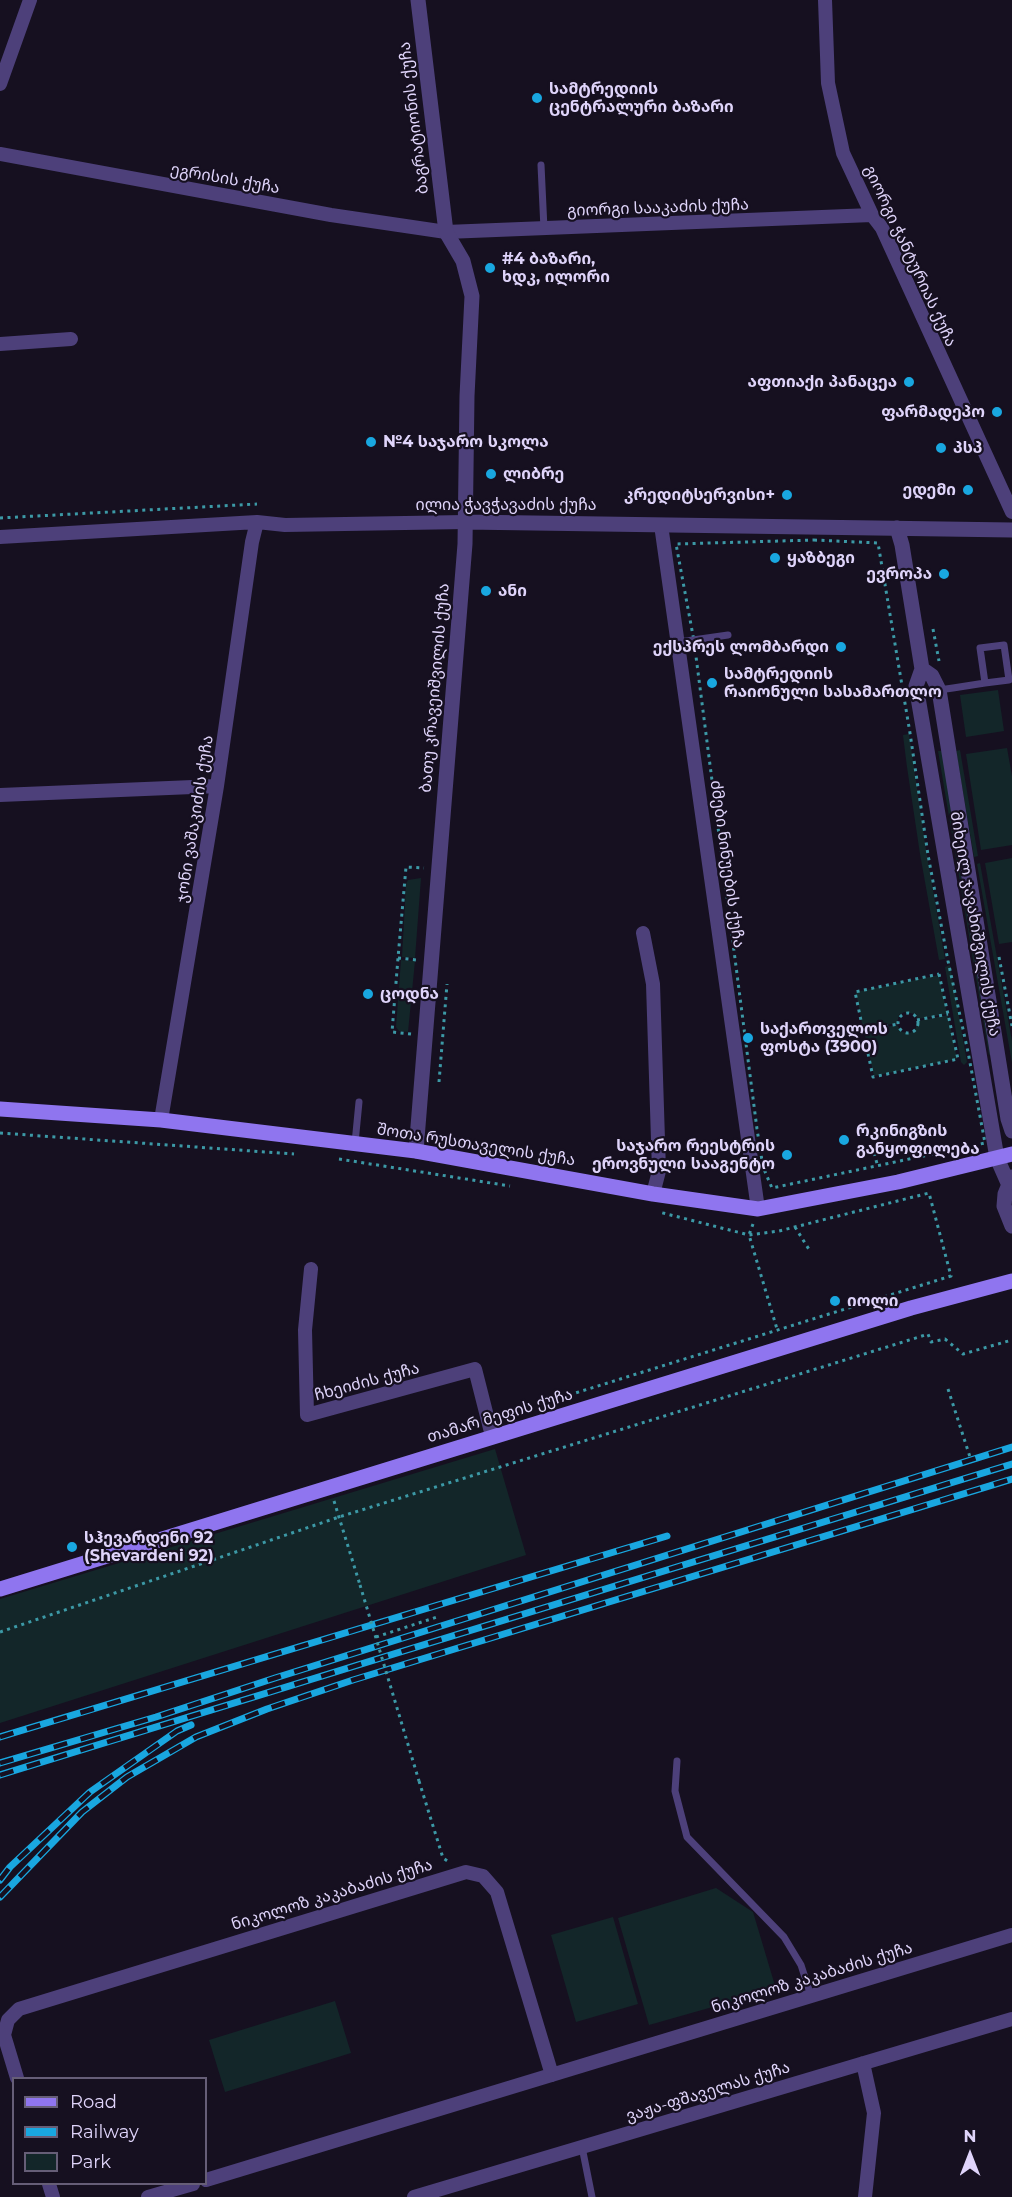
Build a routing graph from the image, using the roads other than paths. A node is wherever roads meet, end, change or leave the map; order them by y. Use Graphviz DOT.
graph roads {
  1 [pos="30,0"];
  2 [pos="418,0"];
  3 [pos="825,0"];
  4 [pos="0,84"];
  5 [pos="0,154"];
  6 [pos="541,165"];
  7 [pos="872,215"];
  8 [pos="544,229"];
  9 [pos="446,232"];
  10 [pos="71,339"];
  11 [pos="0,344"];
  12 [pos="1012,512"];
  13 [pos="257,522"];
  14 [pos="465,522"];
  15 [pos="661,525"];
  16 [pos="897,528"];
  17 [pos="1012,530"];
  18 [pos="0,537"];
  19 [pos="728,635"];
  20 [pos="679,642"];
  21 [pos="922,669"];
  22 [pos="985,683"];
  23 [pos="939,690"];
  24 [pos="217,786"];
  25 [pos="0,795"];
  26 [pos="643,933"];
  27 [pos="359,1102"];
  28 [pos="0,1109"];
  29 [pos="161,1120"];
  30 [pos="1012,1131"];
  31 [pos="355,1143"];
  32 [pos="416,1151"];
  33 [pos="1012,1154"];
  34 [pos="997,1158"];
  35 [pos="1010,1180"];
  36 [pos="653,1194"];
  37 [pos="759,1209"];
  38 [pos="1012,1227"];
  39 [pos="311,1269"];
  40 [pos="1012,1281"];
  41 [pos="492,1436"];
  42 [pos="0,1589"];
  43 [pos="677,1761"];
  44 [pos="1012,1935"];
  45 [pos="811,1996"];
  46 [pos="1012,2019"];
  47 [pos="863,2064"];
  48 [pos="552,2074"];
  49 [pos="16,2077"];
  50 [pos="582,2147"];
  51 [pos="207,2180"];
  52 [pos="190,2185"];
  53 [pos="148,2197"];
  54 [pos="414,2197"];
  55 [pos="592,2197"];
  56 [pos="865,2197"];
  1 -- 4 [label="street"];
  2 -- 9 [label="street, ბაგრატიონის ქუჩა"];
  3 -- 7 [label="street, გიორგი ჭანტურიას ქუჩა"];
  5 -- 9 [label="street, ეგრისის ქუჩა"];
  6 -- 8 [label="lane"];
  7 -- 8 [label="street, გიორგი სააკაძის ქუჩა"];
  7 -- 12 [label="street, გიორგი ჭანტურიას ქუჩა"];
  8 -- 9 [label="street, გიორგი სააკაძის ქუჩა"];
  9 -- 14 [label="street, ბათუ კრავეიშვილის ქუჩა"];
  10 -- 11 [label="street"];
  13 -- 14 [label="street, ილია ჭავჭავაძის ქუჩა"];
  13 -- 18 [label="street, ილია ჭავჭავაძის ქუჩა"];
  13 -- 24 [label="street, ჯონი ვაშაკიძის ქუჩა"];
  14 -- 15 [label="street, ილია ჭავჭავაძის ქუჩა"];
  14 -- 32 [label="street, ბათუ კრავეიშვილის ქუჩა"];
  15 -- 16 [label="street, ილია ჭავჭავაძის ქუჩა"];
  15 -- 20 [label="street, ძმები ნინუების ქუჩა"];
  16 -- 17 [label="street, ილია ჭავჭავაძის ქუჩა"];
  16 -- 21 [label="street, მიხეილ ჯავახიშვილის ქუჩა"];
  19 -- 20 [label="lane"];
  20 -- 37 [label="street, ძმები ნინუების ქუჩა"];
  21 -- 23 [label="street, მიხეილ ჯავახიშვილის ქუჩა"];
  21 -- 34 [label="street, მიხეილ ჯავახიშვილის ქუჩა"];
  22 -- 22 [label="lane"];
  22 -- 23 [label="lane"];
  23 -- 30 [label="street, მიხეილ ჯავახიშვილის ქუჩა"];
  24 -- 25 [label="street"];
  24 -- 29 [label="street, ჯონი ვაშაკიძის ქუჩა"];
  26 -- 36 [label="street"];
  27 -- 31 [label="lane"];
  28 -- 29 [label="main road, შოთა რუსთაველის ქუჩა"];
  29 -- 31 [label="main road, შოთა რუსთაველის ქუჩა"];
  31 -- 32 [label="main road, შოთა რუსთაველის ქუჩა"];
  32 -- 36 [label="main road, შოთა რუსთაველის ქუჩა"];
  33 -- 34 [label="main road, შოთა რუსთაველის ქუჩა"];
  34 -- 35 [label="street, მიხეილ ჯავახიშვილის ქუჩა"];
  34 -- 37 [label="main road, შოთა რუსთაველის ქუჩა"];
  35 -- 38 [label="street"];
  36 -- 37 [label="main road, შოთა რუსთაველის ქუჩა"];
  39 -- 41 [label="street, ჩხეიძის ქუჩა"];
  40 -- 41 [label="main road, თამარ მეფის ქუჩა"];
  41 -- 42 [label="main road, თამარ მეფის ქუჩა"];
  43 -- 45 [label="lane"];
  44 -- 45 [label="street, ნიკოლოზ კაკაბაძის ქუჩა"];
  45 -- 48 [label="street, ნიკოლოზ კაკაბაძის ქუჩა"];
  46 -- 47 [label="street, ვაჟა-ფშაველას ქუჩა"];
  47 -- 50 [label="street, ვაჟა-ფშაველას ქუჩა"];
  47 -- 56 [label="street"];
  48 -- 49 [label="street, ნიკოლოზ კაკაბაძის ქუჩა"];
  48 -- 51 [label="street, ნიკოლოზ კაკაბაძის ქუჩა"];
  50 -- 54 [label="street, ვაჟა-ფშაველას ქუჩა"];
  50 -- 55 [label="lane"];
  52 -- 53 [label="street"];
}
